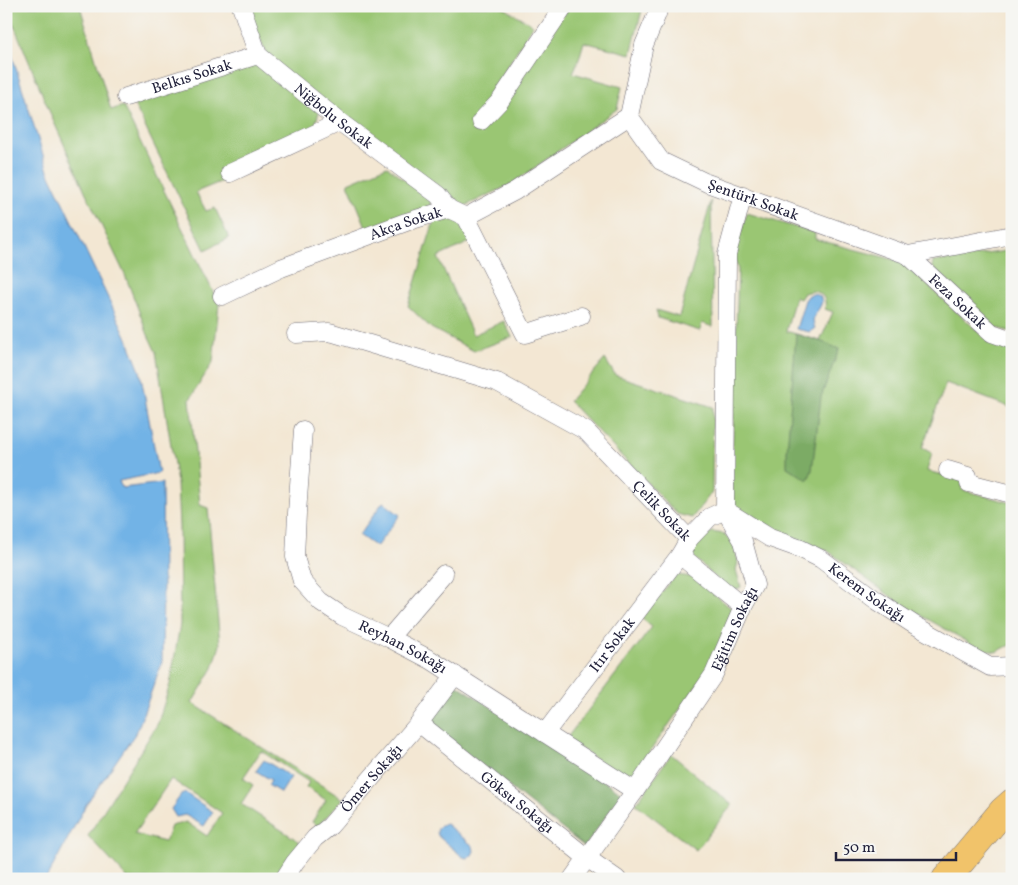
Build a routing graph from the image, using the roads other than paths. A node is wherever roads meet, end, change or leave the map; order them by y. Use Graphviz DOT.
graph roads {
  1 [pos="241,6"];
  2 [pos="564,6"];
  3 [pos="659,6"];
  4 [pos="258,55"];
  5 [pos="126,97"];
  6 [pos="629,116"];
  7 [pos="481,121"];
  8 [pos="340,122"];
  9 [pos="230,173"];
  10 [pos="743,195"];
  11 [pos="449,209"];
  12 [pos="466,217"];
  13 [pos="1012,235"];
  14 [pos="908,255"];
  15 [pos="222,296"];
  16 [pos="581,316"];
  17 [pos="296,334"];
  18 [pos="1012,340"];
  19 [pos="303,430"];
  20 [pos="948,470"];
  21 [pos="1012,494"];
  22 [pos="725,510"];
  23 [pos="689,539"];
  24 [pos="680,555"];
  25 [pos="444,574"];
  26 [pos="744,607"];
  27 [pos="389,638"];
  28 [pos="1012,666"];
  29 [pos="455,675"];
  30 [pos="419,723"];
  31 [pos="545,733"];
  32 [pos="635,791"];
  33 [pos="1009,811"];
  34 [pos="587,858"];
  35 [pos="284,879"];
  36 [pos="572,879"];
  37 [pos="617,879"];
  38 [pos="946,879"];
  1 -- 4 [label="street"];
  2 -- 7 [label="street"];
  3 -- 6 [label="street"];
  4 -- 5 [label="street, Belkıs Sokak"];
  4 -- 8 [label="street, Niğbolu Sokak"];
  6 -- 10 [label="street, Şentürk Sokak"];
  6 -- 12 [label="street"];
  8 -- 9 [label="street"];
  8 -- 11 [label="street, Niğbolu Sokak"];
  10 -- 14 [label="street, Şentürk Sokak"];
  10 -- 22 [label="street"];
  11 -- 12 [label="street, Akça Sokak"];
  11 -- 15 [label="street, Akça Sokak"];
  12 -- 16 [label="street"];
  13 -- 14 [label="street"];
  14 -- 18 [label="street, Feza Sokak"];
  17 -- 23 [label="street, Çelik Sokak"];
  19 -- 27 [label="street, Reyhan Sokağı"];
  20 -- 21 [label="street"];
  22 -- 23 [label="street"];
  22 -- 26 [label="street, Eğitim Sokağı"];
  22 -- 28 [label="street, Kerem Sokağı"];
  23 -- 24 [label="street, Çelik Sokak"];
  24 -- 26 [label="street, Çelik Sokak"];
  24 -- 31 [label="street, Itır Sokak"];
  25 -- 27 [label="street"];
  26 -- 32 [label="street, Eğitim Sokağı"];
  27 -- 29 [label="street, Reyhan Sokağı"];
  29 -- 30 [label="street, Ömer Sokağı"];
  29 -- 31 [label="street, Reyhan Sokağı"];
  30 -- 34 [label="street, Göksu Sokağı"];
  30 -- 35 [label="street, Ömer Sokağı"];
  31 -- 32 [label="street, Reyhan Sokağı"];
  32 -- 34 [label="street, Eğitim Sokağı"];
  33 -- 38 [label="main road"];
  34 -- 36 [label="street, Eğitim Sokağı"];
  34 -- 37 [label="street, Göksu Sokağı"];
}
